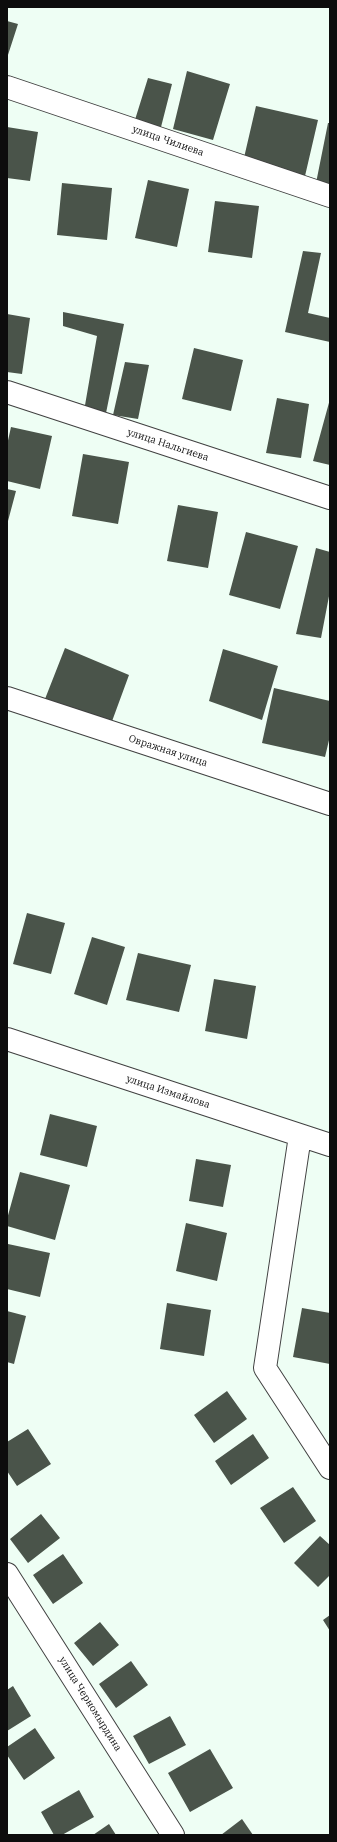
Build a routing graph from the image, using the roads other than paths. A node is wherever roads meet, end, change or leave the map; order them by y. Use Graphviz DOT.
graph roads {
  1 [pos="7,87"];
  2 [pos="330,196"];
  3 [pos="7,392"];
  4 [pos="330,498"];
  5 [pos="7,698"];
  6 [pos="330,804"];
  7 [pos="7,1039"];
  8 [pos="300,1136"];
  9 [pos="330,1145"];
  10 [pos="330,1468"];
  11 [pos="7,1574"];
  12 [pos="173,1835"];
  1 -- 2 [label="street, улица Чилиева"];
  3 -- 4 [label="street, улица Нальгиева"];
  5 -- 6 [label="street, Овражная улица"];
  7 -- 8 [label="street, улица Измайлова"];
  8 -- 9 [label="street, улица Измайлова"];
  8 -- 10 [label="street"];
  11 -- 12 [label="street, улица Черномырдина"];
}
